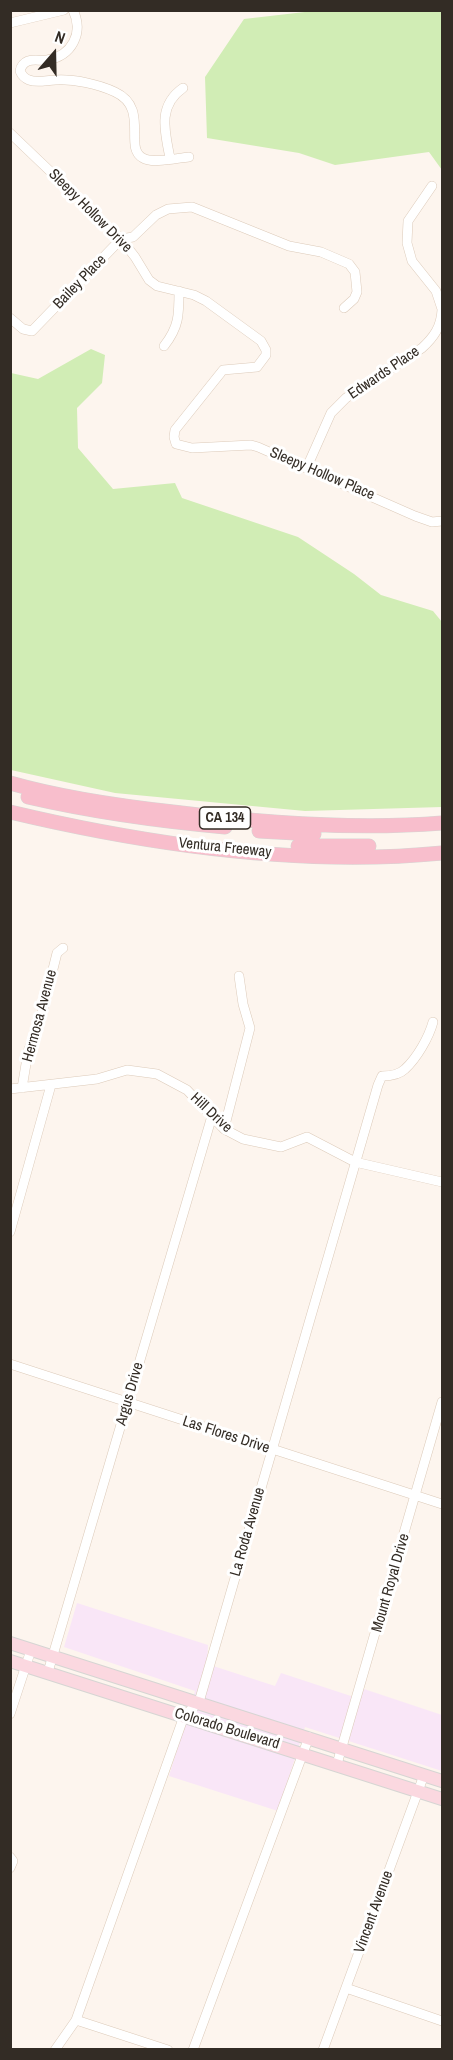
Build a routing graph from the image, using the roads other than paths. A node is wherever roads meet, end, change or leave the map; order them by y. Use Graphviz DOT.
graph roads {
  1 [pos="64,10"];
  2 [pos="73,10"];
  3 [pos="10,23"];
  4 [pos="183,88"];
  5 [pos="10,133"];
  6 [pos="189,157"];
  7 [pos="170,158"];
  8 [pos="432,186"];
  9 [pos="121,239"];
  10 [pos="179,291"];
  11 [pos="344,308"];
  12 [pos="442,310"];
  13 [pos="10,318"];
  14 [pos="164,346"];
  15 [pos="175,430"];
  16 [pos="308,467"];
  17 [pos="442,521"];
  18 [pos="10,783"];
  19 [pos="10,793"];
  20 [pos="10,813"];
  21 [pos="442,822"];
  22 [pos="442,831"];
  23 [pos="442,844"];
  24 [pos="186,845"];
  25 [pos="442,853"];
  26 [pos="63,948"];
  27 [pos="239,976"];
  28 [pos="433,1022"];
  29 [pos="51,1085"];
  30 [pos="22,1088"];
  31 [pos="10,1089"];
  32 [pos="212,1116"];
  33 [pos="224,1129"];
  34 [pos="355,1162"];
  35 [pos="442,1182"];
  36 [pos="10,1232"];
  37 [pos="10,1364"];
  38 [pos="127,1402"];
  39 [pos="442,1402"];
  40 [pos="272,1450"];
  41 [pos="416,1496"];
  42 [pos="442,1504"];
  43 [pos="10,1643"];
  44 [pos="31,1650"];
  45 [pos="53,1655"];
  46 [pos="10,1661"];
  47 [pos="26,1666"];
  48 [pos="48,1672"];
  49 [pos="199,1702"];
  50 [pos="10,1714"];
  51 [pos="184,1716"];
  52 [pos="309,1737"];
  53 [pos="342,1748"];
  54 [pos="304,1754"];
  55 [pos="337,1764"];
  56 [pos="424,1775"];
  57 [pos="442,1781"];
  58 [pos="419,1791"];
  59 [pos="442,1799"];
  60 [pos="10,1857"];
  61 [pos="10,1869"];
  62 [pos="346,1988"];
  63 [pos="76,2020"];
  64 [pos="442,2021"];
  65 [pos="55,2049"];
  66 [pos="168,2049"];
  67 [pos="193,2049"];
  68 [pos="324,2049"];
  1 -- 3 [label="street"];
  2 -- 7 [label="street"];
  4 -- 7 [label="street"];
  5 -- 9 [label="street, Sleepy Hollow Drive"];
  6 -- 7 [label="street"];
  8 -- 12 [label="street, Edwards Place"];
  9 -- 10 [label="street, Sleepy Hollow Drive"];
  9 -- 11 [label="street, Bailey Place"];
  9 -- 13 [label="street, Bailey Place"];
  10 -- 14 [label="street"];
  10 -- 15 [label="street, Sleepy Hollow Drive"];
  12 -- 16 [label="street, Edwards Place"];
  15 -- 16 [label="street, Sleepy Hollow Place"];
  16 -- 17 [label="street, Sleepy Hollow Place"];
  18 -- 21 [label="highway, Ventura Freeway / CA 134"];
  19 -- 22 [label="highway"];
  20 -- 24 [label="highway, Ventura Freeway / CA 134"];
  23 -- 24 [label="highway"];
  24 -- 25 [label="highway, Ventura Freeway / CA 134"];
  26 -- 30 [label="street, Hermosa Avenue"];
  27 -- 33 [label="street"];
  28 -- 34 [label="street, La Roda Avenue"];
  29 -- 30 [label="street, Hill Drive"];
  29 -- 32 [label="street, Hill Drive"];
  29 -- 36 [label="street"];
  30 -- 31 [label="street, Hill Drive"];
  32 -- 33 [label="street, Hill Drive"];
  32 -- 38 [label="street, Argus Drive"];
  33 -- 34 [label="street, Hill Drive"];
  34 -- 35 [label="street, Hill Drive"];
  34 -- 40 [label="street, La Roda Avenue"];
  37 -- 38 [label="street, Las Flores Drive"];
  38 -- 40 [label="street, Las Flores Drive"];
  38 -- 45 [label="street, Argus Drive"];
  39 -- 41 [label="street, Mount Royal Drive"];
  40 -- 41 [label="street, Las Flores Drive"];
  40 -- 49 [label="street, La Roda Avenue"];
  41 -- 42 [label="street, Las Flores Drive"];
  41 -- 53 [label="street, Mount Royal Drive"];
  43 -- 44 [label="main road, Colorado Boulevard"];
  44 -- 45 [label="main road, Colorado Boulevard"];
  44 -- 47 [label="street"];
  45 -- 48 [label="street, Argus Drive"];
  45 -- 49 [label="main road, Colorado Boulevard"];
  46 -- 47 [label="main road, Colorado Boulevard"];
  47 -- 48 [label="main road, Colorado Boulevard"];
  47 -- 50 [label="street"];
  48 -- 51 [label="main road, Colorado Boulevard"];
  49 -- 51 [label="street"];
  49 -- 52 [label="main road, Colorado Boulevard"];
  51 -- 54 [label="main road, Colorado Boulevard"];
  51 -- 63 [label="street"];
  52 -- 53 [label="main road, Colorado Boulevard"];
  52 -- 54 [label="street"];
  53 -- 55 [label="street, Mount Royal Drive"];
  53 -- 56 [label="main road, Colorado Boulevard"];
  54 -- 55 [label="main road, Colorado Boulevard"];
  54 -- 67 [label="street"];
  55 -- 58 [label="main road, Colorado Boulevard"];
  56 -- 57 [label="main road, Colorado Boulevard"];
  56 -- 58 [label="street, Vincent Avenue"];
  58 -- 59 [label="main road, Colorado Boulevard"];
  58 -- 62 [label="street, Vincent Avenue"];
  60 -- 61 [label="street"];
  62 -- 64 [label="street"];
  62 -- 68 [label="street, Vincent Avenue"];
  63 -- 65 [label="street"];
  63 -- 66 [label="street"];
}
